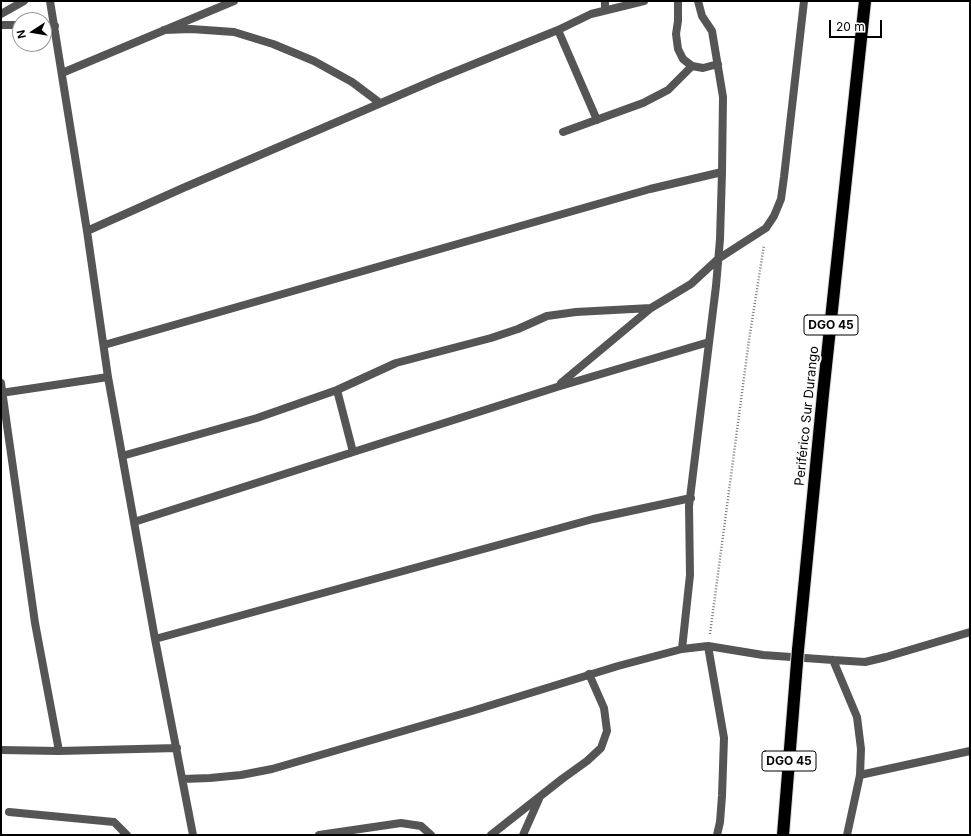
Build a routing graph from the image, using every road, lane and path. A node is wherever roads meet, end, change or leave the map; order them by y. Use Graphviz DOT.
graph roads {
  1 [pos="24,1"];
  2 [pos="50,1"];
  3 [pos="234,1"];
  4 [pos="605,1"];
  5 [pos="644,1"];
  6 [pos="678,1"];
  7 [pos="698,1"];
  8 [pos="804,1"];
  9 [pos="865,1"];
  10 [pos="605,10"];
  11 [pos="1,14"];
  12 [pos="1,25"];
  13 [pos="12,25"];
  14 [pos="55,26"];
  15 [pos="164,30"];
  16 [pos="558,30"];
  17 [pos="718,64"];
  18 [pos="692,66"];
  19 [pos="62,73"];
  20 [pos="380,103"];
  21 [pos="597,120"];
  22 [pos="563,132"];
  23 [pos="722,172"];
  24 [pos="766,228"];
  25 [pos="87,231"];
  26 [pos="718,259"];
  27 [pos="651,308"];
  28 [pos="709,342"];
  29 [pos="104,346"];
  30 [pos="108,377"];
  31 [pos="1,383"];
  32 [pos="557,387"];
  33 [pos="337,390"];
  34 [pos="2,393"];
  35 [pos="353,452"];
  36 [pos="122,456"];
  37 [pos="691,498"];
  38 [pos="134,522"];
  39 [pos="970,632"];
  40 [pos="155,639"];
  41 [pos="708,646"];
  42 [pos="682,649"];
  43 [pos="833,660"];
  44 [pos="589,674"];
  45 [pos="177,748"];
  46 [pos="1,750"];
  47 [pos="59,751"];
  48 [pos="970,751"];
  49 [pos="860,775"];
  50 [pos="183,779"];
  51 [pos="539,798"];
  52 [pos="9,812"];
  53 [pos="127,835"];
  54 [pos="193,835"];
  55 [pos="319,835"];
  56 [pos="431,835"];
  57 [pos="491,835"];
  58 [pos="523,835"];
  59 [pos="717,835"];
  60 [pos="783,835"];
  61 [pos="847,835"];
  1 -- 11 [label="street"];
  2 -- 14 [label="street"];
  3 -- 15 [label="street"];
  4 -- 10 [label="street"];
  5 -- 10 [label="street"];
  6 -- 18 [label="street"];
  7 -- 17 [label="street"];
  8 -- 24 [label="street"];
  9 -- 60 [label="highway, Periférico Sur Durango / DGO 45, bridge"];
  10 -- 16 [label="street"];
  12 -- 13 [label="street"];
  14 -- 19 [label="street"];
  15 -- 19 [label="street"];
  15 -- 20 [label="street"];
  16 -- 20 [label="street"];
  16 -- 21 [label="street"];
  17 -- 18 [label="street"];
  17 -- 23 [label="street"];
  18 -- 21 [label="street"];
  19 -- 25 [label="street"];
  20 -- 25 [label="street"];
  21 -- 22 [label="street"];
  23 -- 26 [label="street"];
  23 -- 29 [label="street"];
  24 -- 26 [label="street"];
  24 -- 41 [label="path"];
  25 -- 29 [label="street"];
  26 -- 27 [label="street"];
  26 -- 28 [label="street"];
  27 -- 32 [label="street"];
  27 -- 33 [label="street"];
  28 -- 32 [label="street"];
  28 -- 37 [label="street"];
  29 -- 30 [label="street"];
  30 -- 34 [label="street"];
  30 -- 36 [label="street"];
  31 -- 34 [label="street"];
  32 -- 35 [label="street"];
  33 -- 35 [label="street"];
  33 -- 36 [label="street"];
  34 -- 47 [label="street"];
  35 -- 38 [label="street"];
  36 -- 38 [label="street"];
  37 -- 40 [label="street"];
  37 -- 42 [label="street"];
  38 -- 40 [label="street"];
  39 -- 43 [label="street"];
  40 -- 45 [label="street"];
  41 -- 42 [label="street"];
  41 -- 43 [label="street"];
  41 -- 59 [label="street"];
  42 -- 44 [label="street"];
  43 -- 49 [label="street"];
  44 -- 50 [label="street"];
  44 -- 51 [label="street"];
  45 -- 47 [label="street"];
  45 -- 50 [label="street"];
  46 -- 47 [label="street"];
  48 -- 49 [label="street"];
  49 -- 61 [label="street"];
  50 -- 54 [label="street"];
  51 -- 57 [label="street"];
  51 -- 58 [label="street"];
  52 -- 53 [label="street"];
  55 -- 56 [label="street"];
}
